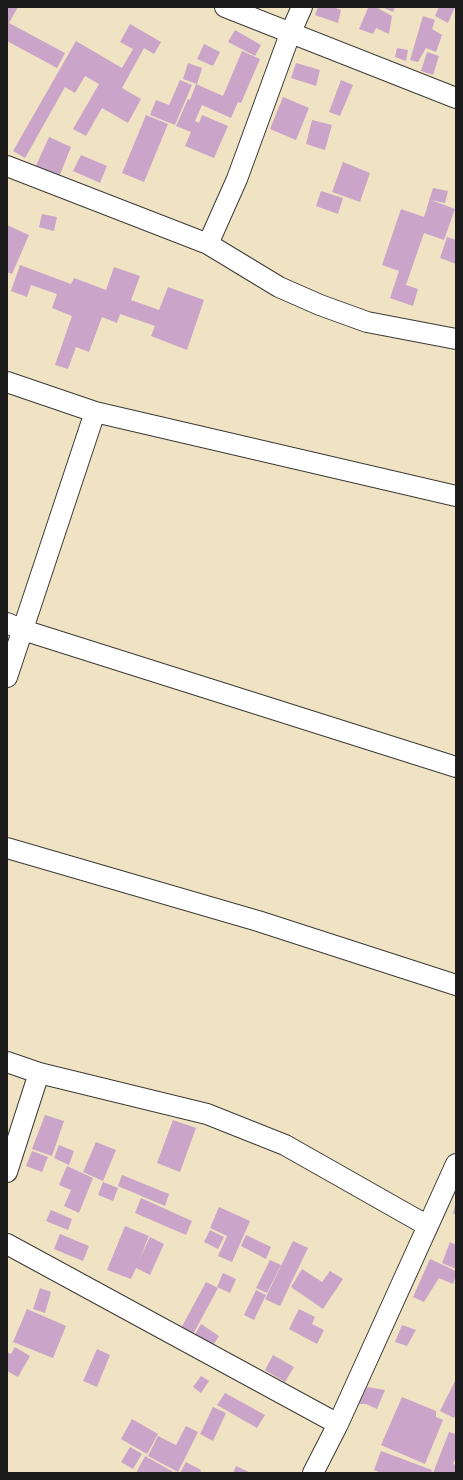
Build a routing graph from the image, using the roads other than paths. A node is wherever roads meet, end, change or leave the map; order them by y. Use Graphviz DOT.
graph roads {
  1 [pos="225,7"];
  2 [pos="302,7"];
  3 [pos="290,34"];
  4 [pos="456,98"];
  5 [pos="7,166"];
  6 [pos="208,244"];
  7 [pos="456,339"];
  8 [pos="7,382"];
  9 [pos="95,412"];
  10 [pos="456,496"];
  11 [pos="15,627"];
  12 [pos="7,677"];
  13 [pos="456,767"];
  14 [pos="7,848"];
  15 [pos="456,985"];
  16 [pos="7,1062"];
  17 [pos="40,1073"];
  18 [pos="456,1164"];
  19 [pos="7,1172"];
  20 [pos="428,1226"];
  21 [pos="7,1244"];
  22 [pos="338,1424"];
  23 [pos="313,1473"];
  1 -- 3 [label="street"];
  2 -- 3 [label="street"];
  3 -- 4 [label="street"];
  3 -- 6 [label="street"];
  5 -- 6 [label="street"];
  6 -- 7 [label="street"];
  8 -- 9 [label="street"];
  9 -- 10 [label="street"];
  9 -- 11 [label="street"];
  11 -- 12 [label="street"];
  11 -- 13 [label="street"];
  14 -- 15 [label="street"];
  16 -- 17 [label="street"];
  17 -- 19 [label="street"];
  17 -- 20 [label="street"];
  18 -- 20 [label="street"];
  20 -- 22 [label="street"];
  21 -- 22 [label="street"];
  22 -- 23 [label="street"];
}
